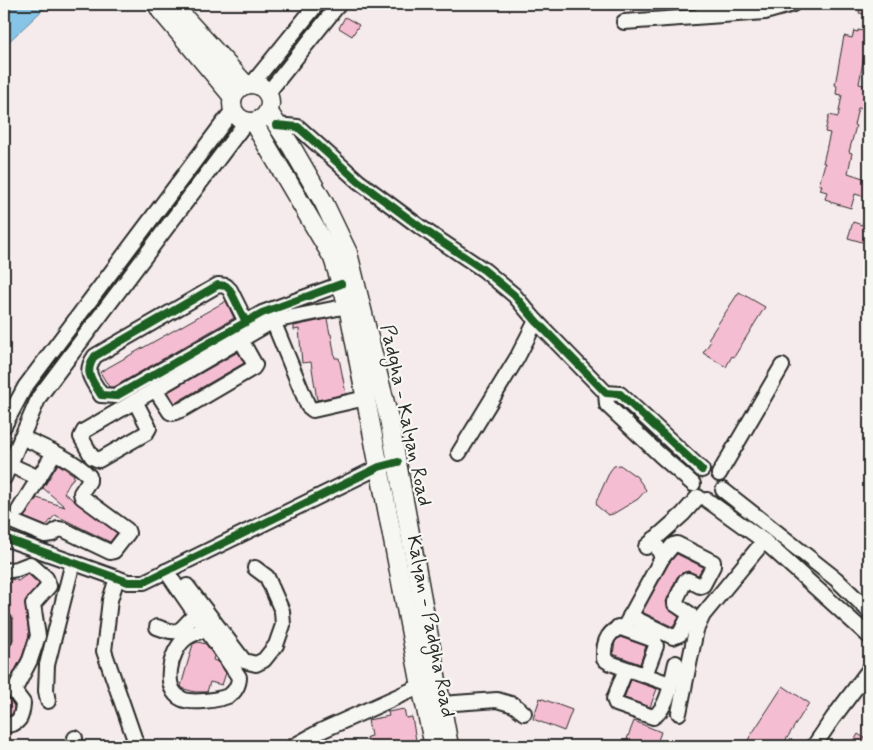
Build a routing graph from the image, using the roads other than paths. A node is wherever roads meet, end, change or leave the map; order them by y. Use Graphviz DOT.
graph roads {
  1 [pos="158,4"];
  2 [pos="172,4"];
  3 [pos="317,4"];
  4 [pos="338,4"];
  5 [pos="724,4"];
  6 [pos="793,4"];
  7 [pos="776,6"];
  8 [pos="706,9"];
  9 [pos="624,22"];
  10 [pos="249,85"];
  11 [pos="267,94"];
  12 [pos="233,103"];
  13 [pos="272,118"];
  14 [pos="250,122"];
  15 [pos="341,284"];
  16 [pos="354,306"];
  17 [pos="273,321"];
  18 [pos="536,321"];
  19 [pos="246,322"];
  20 [pos="240,340"];
  21 [pos="782,366"];
  22 [pos="155,389"];
  23 [pos="606,393"];
  24 [pos="366,398"];
  25 [pos="135,401"];
  26 [pos="634,408"];
  27 [pos="389,419"];
  28 [pos="623,421"];
  29 [pos="370,422"];
  30 [pos="4,426"];
  31 [pos="21,437"];
  32 [pos="54,453"];
  33 [pos="459,453"];
  34 [pos="398,462"];
  35 [pos="10,465"];
  36 [pos="379,467"];
  37 [pos="702,470"];
  38 [pos="719,474"];
  39 [pos="4,478"];
  40 [pos="39,478"];
  41 [pos="723,490"];
  42 [pos="699,494"];
  43 [pos="19,510"];
  44 [pos="4,518"];
  45 [pos="4,538"];
  46 [pos="764,541"];
  47 [pos="99,547"];
  48 [pos="662,558"];
  49 [pos="73,562"];
  50 [pos="89,568"];
  51 [pos="255,568"];
  52 [pos="169,569"];
  53 [pos="4,571"];
  54 [pos="117,578"];
  55 [pos="836,579"];
  56 [pos="818,589"];
  57 [pos="869,611"];
  58 [pos="196,614"];
  59 [pos="630,616"];
  60 [pos="4,620"];
  61 [pos="157,627"];
  62 [pos="618,628"];
  63 [pos="206,629"];
  64 [pos="869,636"];
  65 [pos="4,640"];
  66 [pos="676,663"];
  67 [pos="626,669"];
  68 [pos="869,670"];
  69 [pos="645,675"];
  70 [pos="670,684"];
  71 [pos="421,686"];
  72 [pos="48,701"];
  73 [pos="434,706"];
  74 [pos="524,713"];
  75 [pos="679,713"];
  76 [pos="4,726"];
  77 [pos="137,746"];
  78 [pos="294,746"];
  79 [pos="434,746"];
  80 [pos="450,746"];
  81 [pos="814,746"];
  1 -- 12 [label="main road"];
  2 -- 10 [label="main road"];
  3 -- 10 [label="street"];
  4 -- 11 [label="street"];
  5 -- 8 [label="street"];
  6 -- 7 [label="street"];
  7 -- 8 [label="street"];
  8 -- 9 [label="street"];
  10 -- 11 [label="main road"];
  10 -- 12 [label="main road"];
  11 -- 13 [label="main road"];
  12 -- 14 [label="main road"];
  12 -- 30 [label="street"];
  13 -- 14 [label="main road"];
  13 -- 16 [label="main road, Padgha - Kalyan Road"];
  13 -- 18 [label="street"];
  14 -- 15 [label="main road, Kalyan - Padgha Road"];
  14 -- 31 [label="street"];
  15 -- 16 [label="main road, Kalyan - Padgha Road"];
  15 -- 19 [label="street"];
  16 -- 17 [label="street"];
  16 -- 24 [label="main road, Kalyan - Padgha Road"];
  16 -- 27 [label="main road, Padgha - Kalyan Road"];
  17 -- 20 [label="street"];
  17 -- 24 [label="street"];
  18 -- 23 [label="street"];
  18 -- 33 [label="street"];
  19 -- 19 [label="street"];
  20 -- 22 [label="street"];
  20 -- 22 [label="street"];
  21 -- 38 [label="street"];
  22 -- 25 [label="street"];
  23 -- 26 [label="street"];
  23 -- 28 [label="street"];
  24 -- 29 [label="main road, Kalyan - Padgha Road"];
  25 -- 25 [label="street"];
  26 -- 28 [label="street"];
  26 -- 37 [label="street"];
  27 -- 29 [label="main road"];
  27 -- 34 [label="main road, Padgha - Kalyan Road"];
  28 -- 42 [label="street"];
  29 -- 36 [label="main road, Kalyan - Padgha Road"];
  31 -- 32 [label="street"];
  31 -- 35 [label="street"];
  32 -- 40 [label="street"];
  32 -- 47 [label="street"];
  34 -- 36 [label="street"];
  34 -- 73 [label="main road, Padgha - Kalyan Road"];
  35 -- 39 [label="street"];
  35 -- 40 [label="street"];
  36 -- 52 [label="street"];
  36 -- 71 [label="main road, Kalyan - Padgha Road"];
  37 -- 38 [label="street"];
  37 -- 42 [label="street"];
  38 -- 41 [label="street"];
  40 -- 43 [label="street"];
  41 -- 42 [label="street"];
  41 -- 55 [label="street"];
  42 -- 46 [label="street"];
  42 -- 48 [label="street"];
  44 -- 47 [label="street"];
  45 -- 49 [label="street"];
  46 -- 56 [label="street"];
  46 -- 75 [label="street"];
  47 -- 50 [label="street"];
  48 -- 59 [label="street"];
  48 -- 59 [label="street"];
  49 -- 50 [label="street"];
  49 -- 72 [label="street"];
  50 -- 54 [label="street"];
  51 -- 52 [label="street"];
  52 -- 54 [label="street"];
  52 -- 58 [label="street"];
  53 -- 76 [label="street"];
  54 -- 77 [label="street"];
  55 -- 56 [label="street"];
  55 -- 57 [label="street"];
  56 -- 64 [label="street"];
  58 -- 61 [label="street"];
  58 -- 63 [label="street"];
  59 -- 62 [label="street"];
  60 -- 65 [label="street"];
  62 -- 67 [label="street"];
  62 -- 69 [label="street"];
  63 -- 63 [label="street"];
  66 -- 70 [label="street"];
  67 -- 69 [label="street"];
  67 -- 70 [label="street"];
  68 -- 81 [label="street"];
  69 -- 70 [label="street"];
  71 -- 73 [label="main road, Kalyan - Padgha Road"];
  71 -- 78 [label="street"];
  73 -- 74 [label="street"];
  73 -- 79 [label="main road, Kalyan - Padgha Road"];
  73 -- 80 [label="main road, Padgha - Kalyan Road"];
}
